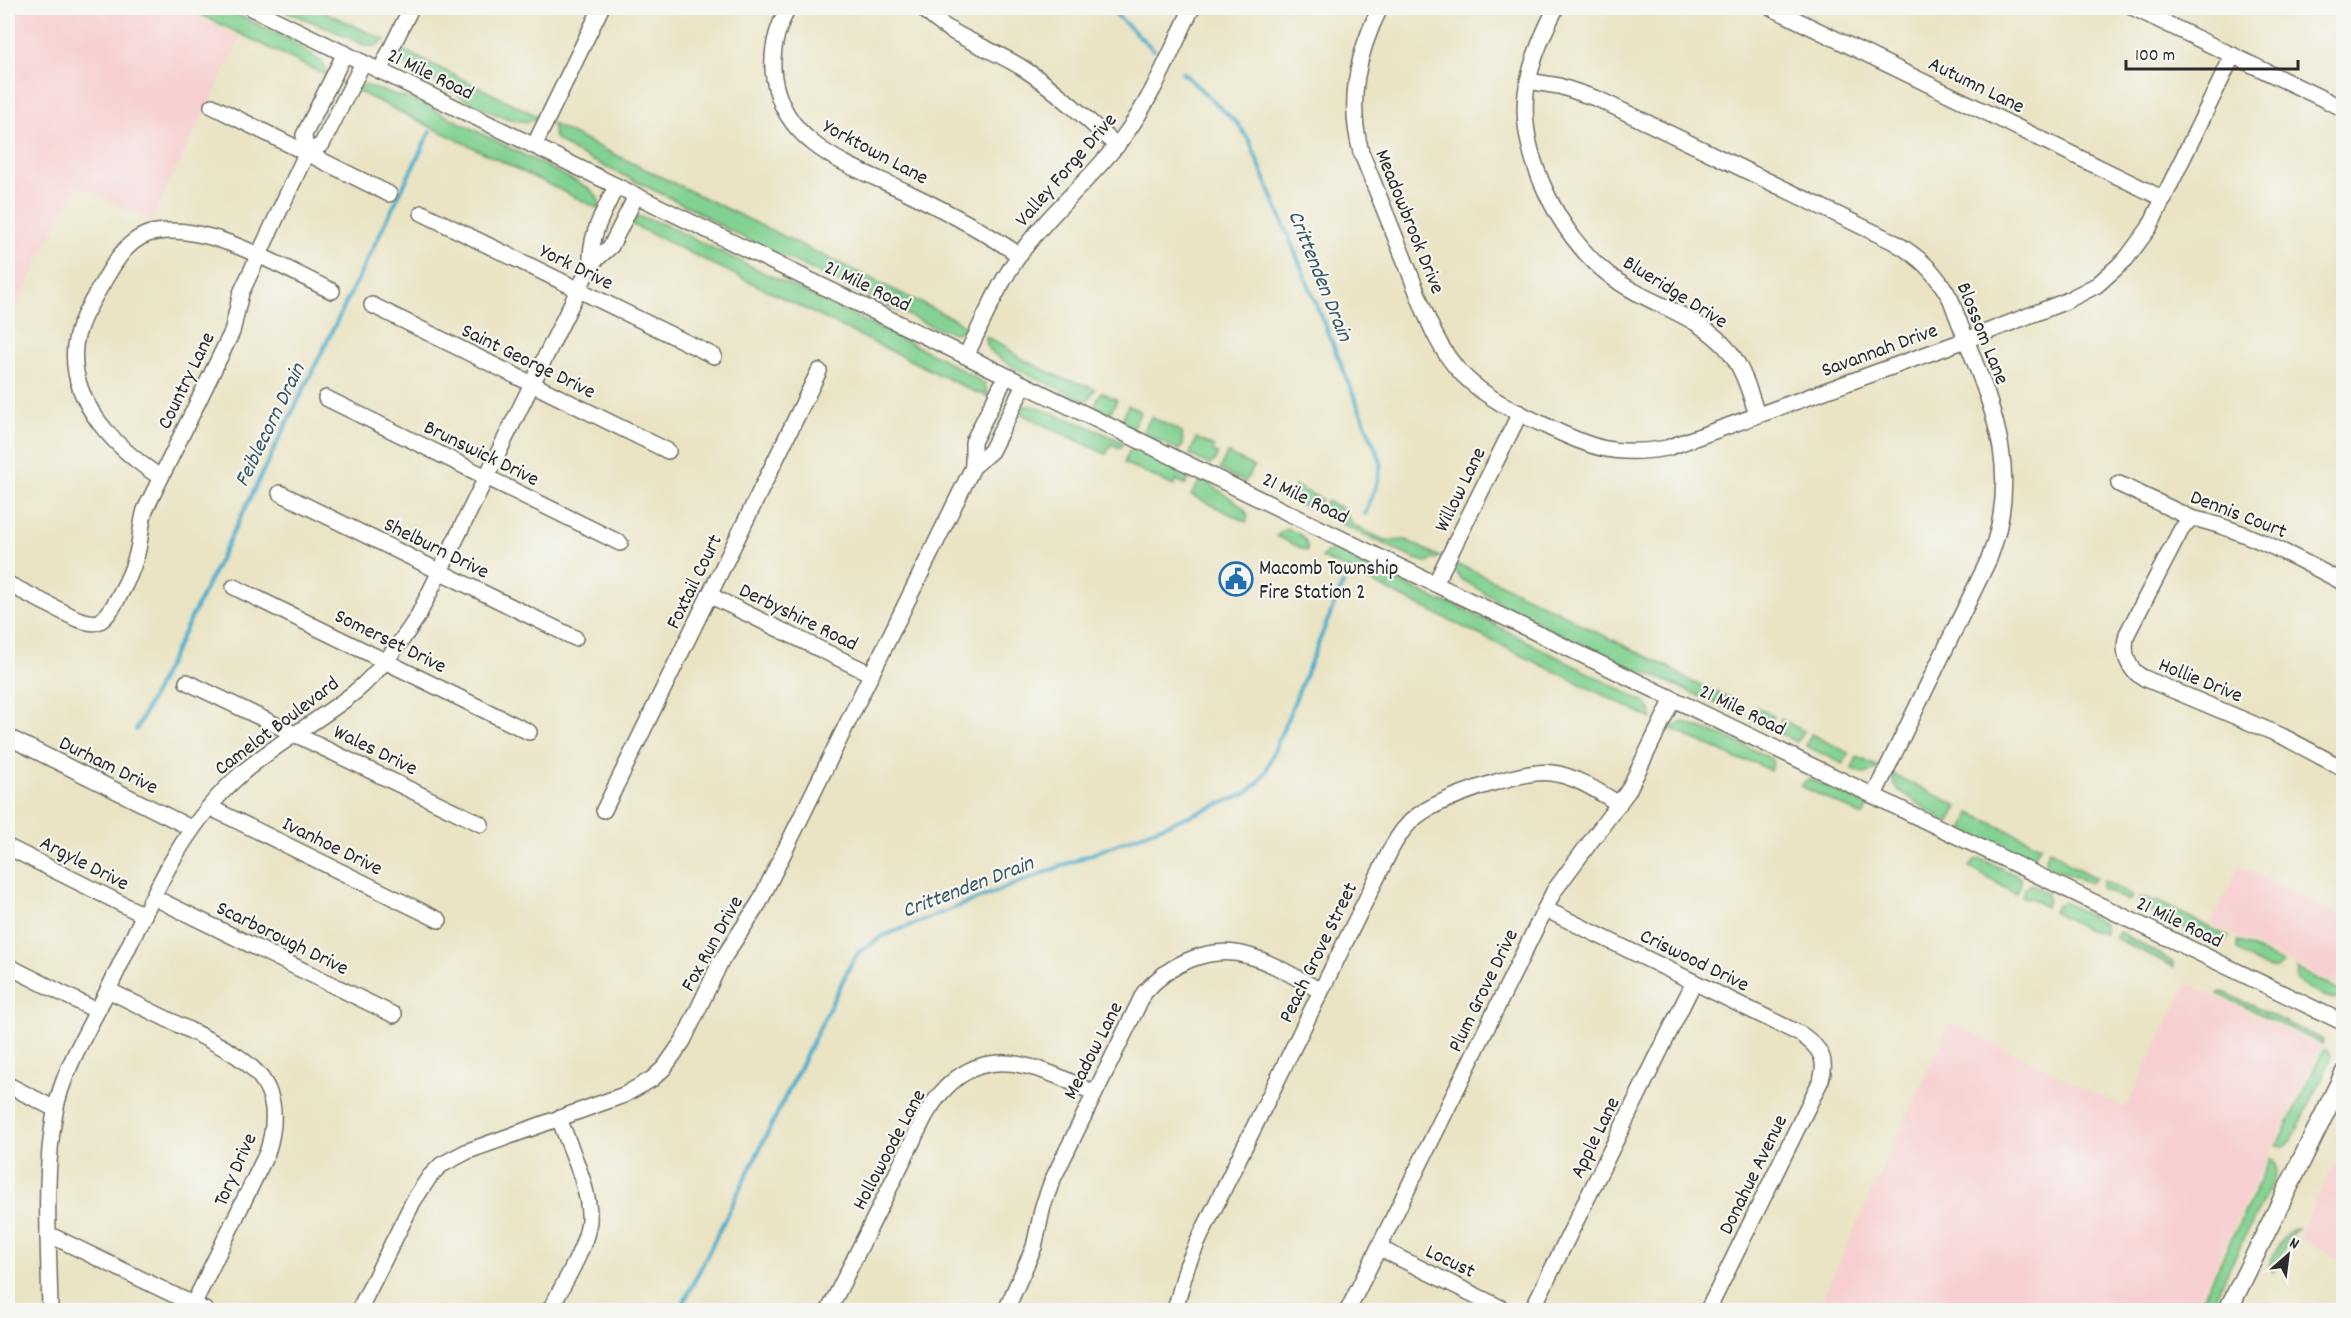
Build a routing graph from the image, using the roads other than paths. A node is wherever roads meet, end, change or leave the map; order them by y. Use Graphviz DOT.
graph roads {
  1 [pos="251,8"];
  2 [pos="411,8"];
  3 [pos="601,8"];
  4 [pos="788,8"];
  5 [pos="923,8"];
  6 [pos="1192,8"];
  7 [pos="1380,8"];
  8 [pos="1556,8"];
  9 [pos="1772,8"];
  10 [pos="2134,8"];
  11 [pos="345,53"];
  12 [pos="2233,56"];
  13 [pos="363,63"];
  14 [pos="380,71"];
  15 [pos="1528,81"];
  16 [pos="212,106"];
  17 [pos="318,106"];
  18 [pos="2343,109"];
  19 [pos="336,116"];
  20 [pos="534,146"];
  21 [pos="1117,146"];
  22 [pos="306,154"];
  23 [pos="616,186"];
  24 [pos="389,194"];
  25 [pos="636,196"];
  26 [pos="2164,199"];
  27 [pos="422,213"];
  28 [pos="1019,255"];
  29 [pos="258,256"];
  30 [pos="591,264"];
  31 [pos="578,290"];
  32 [pos="332,291"];
  33 [pos="372,305"];
  34 [pos="1966,340"];
  35 [pos="714,356"];
  36 [pos="966,356"];
  37 [pos="819,371"];
  38 [pos="1006,376"];
  39 [pos="531,384"];
  40 [pos="1024,385"];
  41 [pos="326,398"];
  42 [pos="1520,413"];
  43 [pos="1757,415"];
  44 [pos="668,451"];
  45 [pos="973,467"];
  46 [pos="160,477"];
  47 [pos="485,477"];
  48 [pos="2119,484"];
  49 [pos="280,493"];
  50 [pos="2191,518"];
  51 [pos="620,543"];
  52 [pos="440,572"];
  53 [pos="2343,583"];
  54 [pos="8,584"];
  55 [pos="1436,584"];
  56 [pos="234,587"];
  57 [pos="709,595"];
  58 [pos="575,638"];
  59 [pos="386,661"];
  60 [pos="871,674"];
  61 [pos="187,682"];
  62 [pos="1673,699"];
  63 [pos="529,732"];
  64 [pos="296,733"];
  65 [pos="8,737"];
  66 [pos="2343,770"];
  67 [pos="1874,795"];
  68 [pos="1619,804"];
  69 [pos="209,807"];
  70 [pos="604,810"];
  71 [pos="481,824"];
  72 [pos="191,828"];
  73 [pos="8,847"];
  74 [pos="153,897"];
  75 [pos="1545,909"];
  76 [pos="144,915"];
  77 [pos="439,920"];
  78 [pos="8,966"];
  79 [pos="1694,982"];
  80 [pos="108,990"];
  81 [pos="1321,991"];
  82 [pos="97,1011"];
  83 [pos="394,1015"];
  84 [pos="2343,1023"];
  85 [pos="1822,1054"];
  86 [pos="2343,1074"];
  87 [pos="8,1085"];
  88 [pos="1094,1093"];
  89 [pos="56,1109"];
  90 [pos="559,1118"];
  91 [pos="48,1234"];
  92 [pos="1378,1248"];
  93 [pos="199,1308"];
  94 [pos="51,1311"];
  95 [pos="359,1311"];
  96 [pos="550,1311"];
  97 [pos="829,1311"];
  98 [pos="1006,1311"];
  99 [pos="1175,1311"];
  100 [pos="1348,1311"];
  101 [pos="1505,1311"];
  102 [pos="1532,1311"];
  103 [pos="1708,1311"];
  104 [pos="2228,1311"];
  1 -- 11 [label="street, 21 Mile Road"];
  2 -- 14 [label="street"];
  3 -- 20 [label="street"];
  4 -- 28 [label="street, Yorktown Lane"];
  5 -- 21 [label="street"];
  6 -- 21 [label="street, Valley Forge Drive"];
  7 -- 42 [label="street, Meadowbrook Drive"];
  8 -- 15 [label="street, Blueridge Drive"];
  9 -- 26 [label="street, Autumn Lane"];
  10 -- 12 [label="street"];
  11 -- 13 [label="street, 21 Mile Road"];
  11 -- 17 [label="street, Country Lane"];
  12 -- 18 [label="street"];
  12 -- 26 [label="street, Savannah Drive"];
  13 -- 14 [label="street, 21 Mile Road"];
  13 -- 19 [label="street, Country Lane"];
  14 -- 20 [label="street, 21 Mile Road"];
  15 -- 34 [label="street, Blossom Lane"];
  15 -- 43 [label="street, Blueridge Drive"];
  16 -- 22 [label="street"];
  17 -- 19 [label="street"];
  17 -- 22 [label="street, Country Lane"];
  19 -- 22 [label="street, Country Lane"];
  20 -- 23 [label="street, 21 Mile Road"];
  21 -- 28 [label="street, Valley Forge Drive"];
  22 -- 24 [label="street"];
  22 -- 29 [label="street, Country Lane"];
  23 -- 25 [label="street, 21 Mile Road"];
  23 -- 30 [label="street, Camelot Boulevard"];
  25 -- 30 [label="street, Camelot Boulevard"];
  25 -- 36 [label="street, 21 Mile Road"];
  26 -- 34 [label="street, Savannah Drive"];
  27 -- 31 [label="street, York Drive"];
  28 -- 36 [label="street, Valley Forge Drive"];
  29 -- 32 [label="street"];
  29 -- 46 [label="street, Country Lane"];
  29 -- 46 [label="street"];
  30 -- 31 [label="street, Camelot Boulevard"];
  31 -- 35 [label="street, York Drive"];
  31 -- 39 [label="street, Camelot Boulevard"];
  33 -- 39 [label="street, Saint George Drive"];
  34 -- 43 [label="street, Savannah Drive"];
  34 -- 67 [label="street, Blossom Lane"];
  36 -- 38 [label="street, 21 Mile Road"];
  37 -- 57 [label="street, Foxtail Court"];
  38 -- 40 [label="street, 21 Mile Road"];
  38 -- 45 [label="street, Fox Run Drive"];
  39 -- 44 [label="street, Saint George Drive"];
  39 -- 47 [label="street, Camelot Boulevard"];
  40 -- 45 [label="street, Fox Run Drive"];
  40 -- 55 [label="street, 21 Mile Road"];
  41 -- 47 [label="street, Brunswick Drive"];
  42 -- 43 [label="street, Savannah Drive"];
  42 -- 55 [label="street, Willow Lane"];
  45 -- 60 [label="street, Fox Run Drive"];
  46 -- 54 [label="street, Country Lane"];
  47 -- 51 [label="street, Brunswick Drive"];
  47 -- 52 [label="street, Camelot Boulevard"];
  48 -- 50 [label="street, Dennis Court"];
  49 -- 52 [label="street, Shelburn Drive"];
  50 -- 53 [label="street, Dennis Court"];
  50 -- 66 [label="street, Hollie Drive"];
  52 -- 58 [label="street, Shelburn Drive"];
  52 -- 59 [label="street, Camelot Boulevard"];
  55 -- 62 [label="street, 21 Mile Road"];
  56 -- 59 [label="street, Somerset Drive"];
  57 -- 60 [label="street, Derbyshire Road"];
  57 -- 70 [label="street, Foxtail Court"];
  59 -- 63 [label="street, Somerset Drive"];
  59 -- 64 [label="street, Camelot Boulevard"];
  60 -- 90 [label="street, Fox Run Drive"];
  61 -- 64 [label="street, Wales Drive"];
  62 -- 67 [label="street, 21 Mile Road"];
  62 -- 68 [label="street, Plum Grove Drive"];
  64 -- 69 [label="street, Camelot Boulevard"];
  64 -- 71 [label="street, Wales Drive"];
  65 -- 72 [label="street, Durham Drive"];
  67 -- 84 [label="street, 21 Mile Road"];
  68 -- 75 [label="street, Plum Grove Drive"];
  68 -- 81 [label="street, Peach Grove Street"];
  69 -- 72 [label="street, Camelot Boulevard"];
  69 -- 77 [label="street, Ivanhoe Drive"];
  72 -- 74 [label="street, Camelot Boulevard"];
  73 -- 76 [label="street, Argyle Drive"];
  74 -- 76 [label="street, Camelot Boulevard"];
  74 -- 83 [label="street, Scarborough Drive"];
  75 -- 79 [label="street, Criswood Drive"];
  75 -- 92 [label="street, Plum Grove Drive"];
  76 -- 80 [label="street, Camelot Boulevard"];
  78 -- 82 [label="street"];
  79 -- 85 [label="street, Criswood Drive"];
  79 -- 102 [label="street, Apple Lane"];
  80 -- 82 [label="street, Camelot Boulevard"];
  80 -- 93 [label="street, Tory Drive"];
  81 -- 88 [label="street, Meadow Lane"];
  81 -- 99 [label="street, Peach Grove Street"];
  82 -- 89 [label="street, Camelot Boulevard"];
  85 -- 103 [label="street, Donahue Avenue"];
  86 -- 104 [label="main road"];
  87 -- 89 [label="street"];
  88 -- 97 [label="street, Hollowoode Lane"];
  88 -- 98 [label="street, Meadow Lane"];
  89 -- 91 [label="street, Camelot Boulevard"];
  90 -- 95 [label="street, Fox Run Drive"];
  90 -- 96 [label="street"];
  91 -- 93 [label="street"];
  91 -- 94 [label="street, Camelot Boulevard"];
  92 -- 100 [label="street, Plum Grove Drive"];
  92 -- 101 [label="street, Locust"];
}
